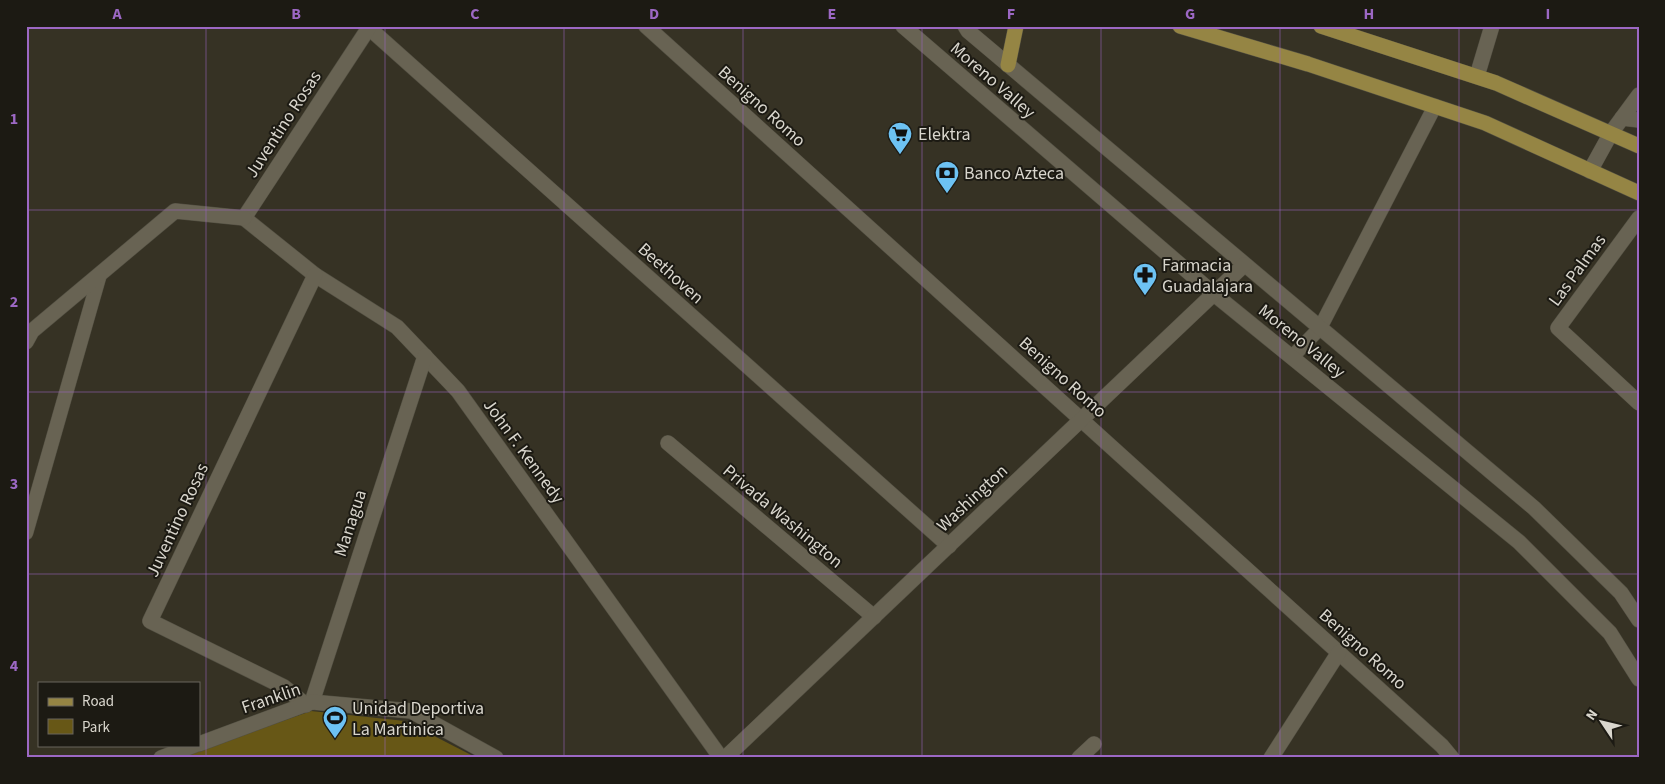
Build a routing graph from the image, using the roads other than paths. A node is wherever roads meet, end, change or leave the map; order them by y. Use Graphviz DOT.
graph roads {
  1 [pos="646,26"];
  2 [pos="902,26"];
  3 [pos="965,26"];
  4 [pos="1016,26"];
  5 [pos="1180,26"];
  6 [pos="1321,26"];
  7 [pos="1492,26"];
  8 [pos="369,27"];
  9 [pos="1342,31"];
  10 [pos="1008,65"];
  11 [pos="1476,76"];
  12 [pos="1639,95"];
  13 [pos="1435,106"];
  14 [pos="1622,118"];
  15 [pos="1639,120"];
  16 [pos="1611,133"];
  17 [pos="1639,146"];
  18 [pos="1590,171"];
  19 [pos="1639,193"];
  20 [pos="244,218"];
  21 [pos="1639,218"];
  22 [pos="1244,265"];
  23 [pos="100,274"];
  24 [pos="314,274"];
  25 [pos="1214,294"];
  26 [pos="1320,328"];
  27 [pos="26,342"];
  28 [pos="425,356"];
  29 [pos="1292,358"];
  30 [pos="1639,403"];
  31 [pos="1082,420"];
  32 [pos="668,443"];
  33 [pos="26,533"];
  34 [pos="948,546"];
  35 [pos="874,616"];
  36 [pos="1639,620"];
  37 [pos="1339,652"];
  38 [pos="1639,679"];
  39 [pos="309,704"];
  40 [pos="200,744"];
  41 [pos="1094,744"];
  42 [pos="194,746"];
  43 [pos="1443,754"];
  44 [pos="161,758"];
  45 [pos="496,758"];
  46 [pos="721,758"];
  47 [pos="725,758"];
  48 [pos="1079,758"];
  49 [pos="1271,758"];
  1 -- 31 [label="street, Benigno Romo"];
  2 -- 25 [label="street, Moreno Valley"];
  3 -- 10 [label="street, Moreno Valley"];
  4 -- 10 [label="main road"];
  5 -- 13 [label="main road"];
  6 -- 9 [label="main road"];
  7 -- 11 [label="street"];
  8 -- 20 [label="street, Juventino Rosas"];
  8 -- 34 [label="street, Beethoven"];
  9 -- 11 [label="main road"];
  10 -- 22 [label="street, Moreno Valley"];
  11 -- 16 [label="main road"];
  12 -- 14 [label="street"];
  13 -- 18 [label="main road"];
  13 -- 26 [label="lane"];
  14 -- 15 [label="street"];
  14 -- 16 [label="street"];
  16 -- 17 [label="main road"];
  16 -- 18 [label="street"];
  18 -- 19 [label="main road"];
  20 -- 23 [label="street"];
  20 -- 24 [label="street, John F. Kennedy"];
  21 -- 30 [label="street, Las Palmas"];
  22 -- 25 [label="street, Washington"];
  22 -- 26 [label="street, Moreno Valley"];
  23 -- 27 [label="street"];
  23 -- 33 [label="lane"];
  24 -- 28 [label="street, John F. Kennedy"];
  24 -- 39 [label="street, Juventino Rosas"];
  25 -- 29 [label="street, Moreno Valley"];
  25 -- 31 [label="street, Washington"];
  26 -- 29 [label="lane"];
  26 -- 36 [label="street, Moreno Valley"];
  28 -- 39 [label="street, Managua"];
  28 -- 46 [label="street, John F. Kennedy"];
  29 -- 38 [label="street, Moreno Valley"];
  31 -- 34 [label="street, Washington"];
  31 -- 37 [label="street, Benigno Romo"];
  32 -- 35 [label="street, Privada Washington"];
  34 -- 35 [label="street, Washington"];
  35 -- 47 [label="street, Washington"];
  37 -- 43 [label="street, Benigno Romo"];
  37 -- 49 [label="street"];
  39 -- 40 [label="street, Franklin"];
  39 -- 45 [label="street, Franklin"];
  41 -- 48 [label="street"];
  42 -- 44 [label="street, Franklin"];
}
